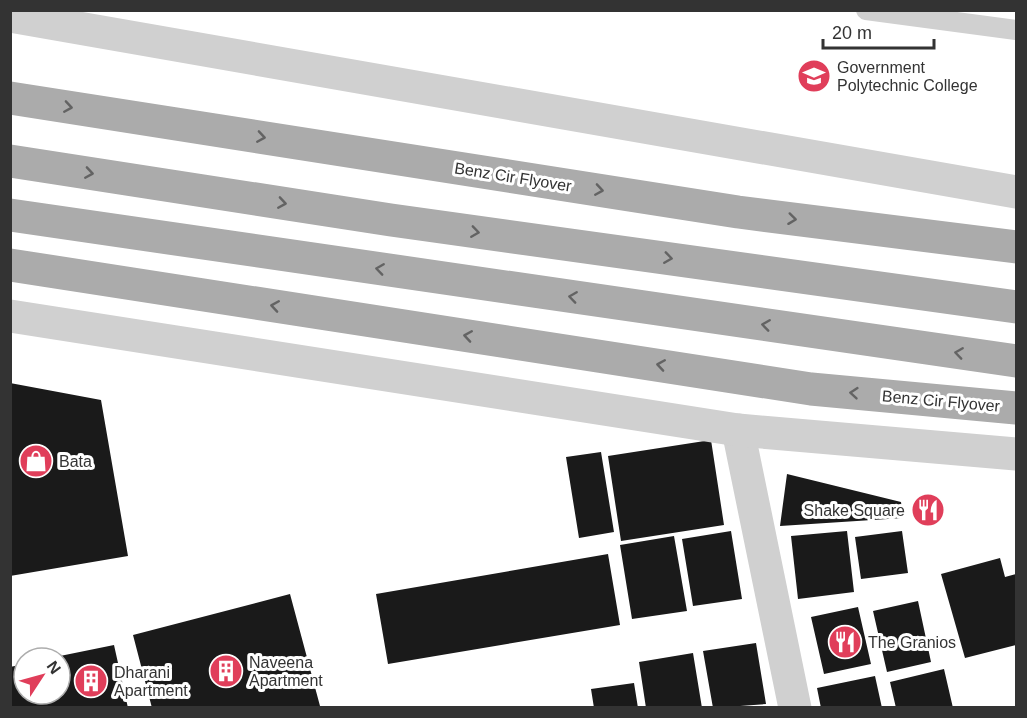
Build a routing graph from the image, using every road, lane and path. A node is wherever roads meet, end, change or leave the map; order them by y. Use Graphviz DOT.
graph roads {
  1 [pos="866,10"];
  2 [pos="10,16"];
  3 [pos="1017,30"];
  4 [pos="10,98"];
  5 [pos="10,160"];
  6 [pos="1017,192"];
  7 [pos="10,215"];
  8 [pos="1017,247"];
  9 [pos="10,265"];
  10 [pos="1017,307"];
  11 [pos="10,316"];
  12 [pos="1017,361"];
  13 [pos="1017,408"];
  14 [pos="738,430"];
  15 [pos="1017,454"];
  16 [pos="795,708"];
  1 -- 3 [label="lane"];
  2 -- 6 [label="street"];
  4 -- 8 [label="main road, Benz Cir Flyover, one-way"];
  5 -- 10 [label="main road, one-way"];
  12 -- 7 [label="main road, one-way"];
  13 -- 9 [label="main road, Benz Cir Flyover, one-way"];
  11 -- 14 [label="street"];
  14 -- 15 [label="street"];
  14 -- 16 [label="street"];
}
